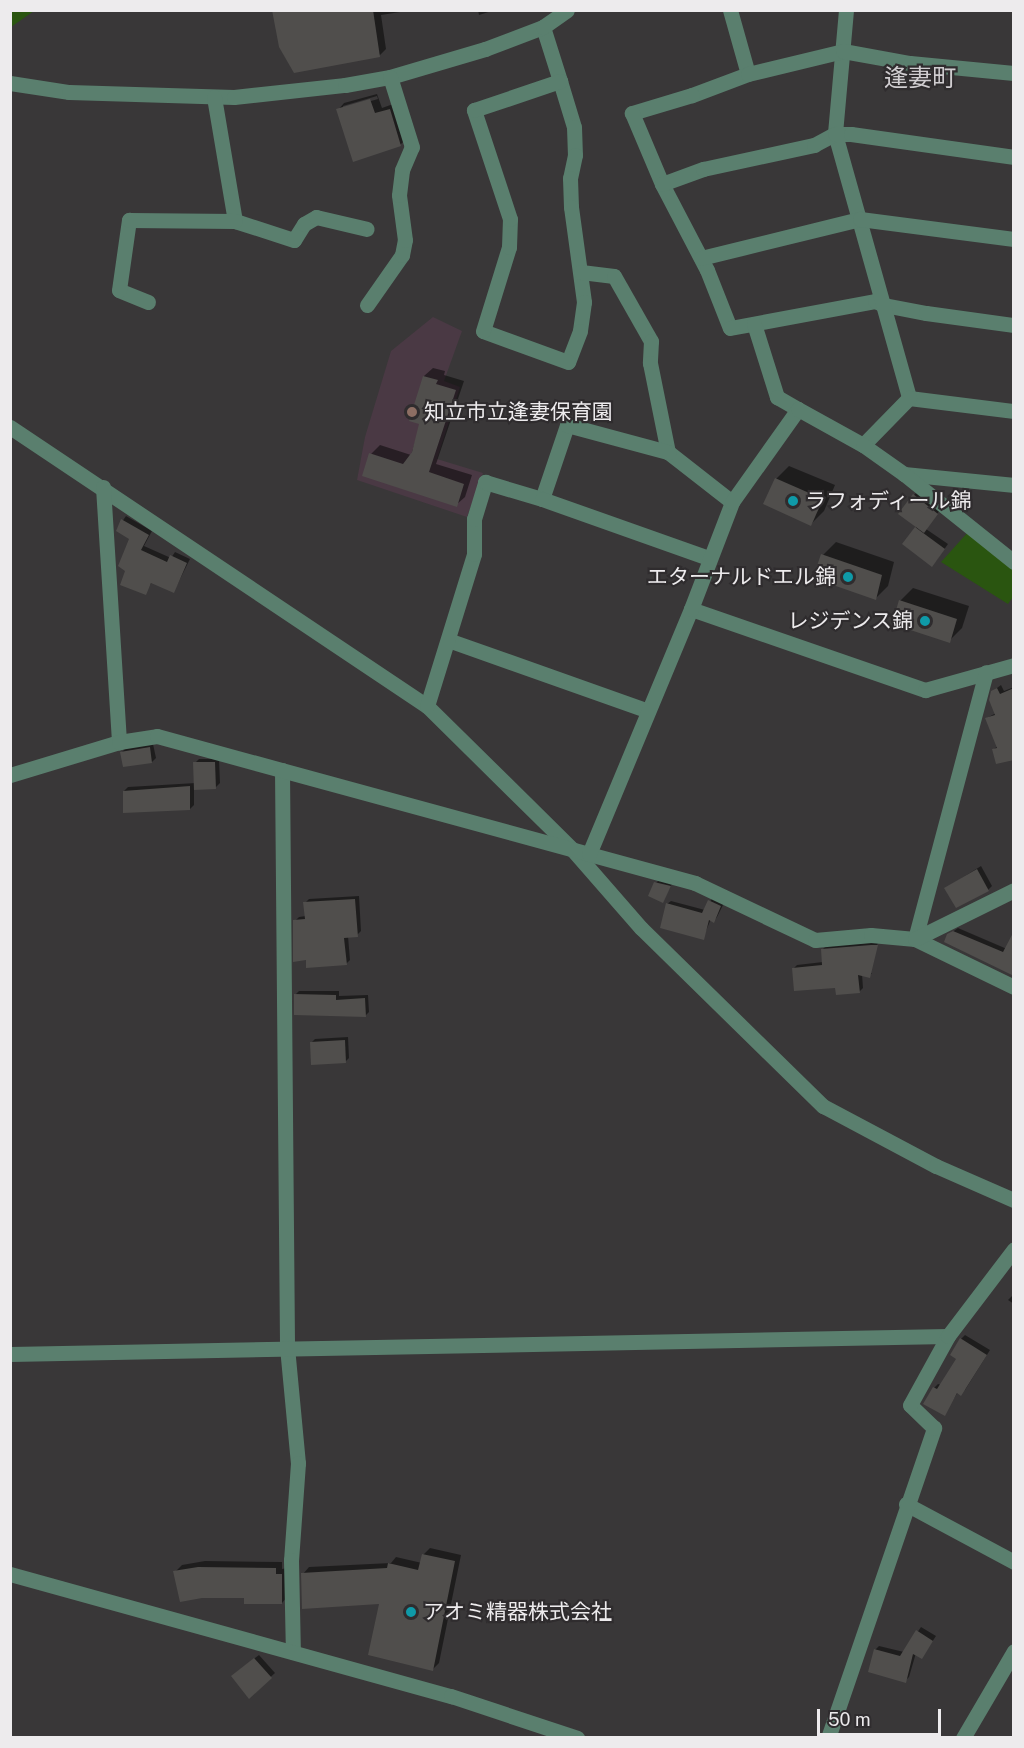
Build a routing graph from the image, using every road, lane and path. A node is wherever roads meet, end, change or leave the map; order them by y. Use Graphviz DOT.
graph roads {
  1 [pos="567,10"];
  2 [pos="730,10"];
  3 [pos="846,10"];
  4 [pos="543,27"];
  5 [pos="843,51"];
  6 [pos="1014,73"];
  7 [pos="748,74"];
  8 [pos="390,77"];
  9 [pos="560,81"];
  10 [pos="10,82"];
  11 [pos="214,97"];
  12 [pos="835,134"];
  13 [pos="1014,156"];
  14 [pos="662,184"];
  15 [pos="860,219"];
  16 [pos="235,221"];
  17 [pos="367,228"];
  18 [pos="1014,239"];
  19 [pos="701,258"];
  20 [pos="581,272"];
  21 [pos="148,302"];
  22 [pos="367,305"];
  23 [pos="884,305"];
  24 [pos="754,324"];
  25 [pos="1014,325"];
  26 [pos="909,398"];
  27 [pos="798,409"];
  28 [pos="1014,411"];
  29 [pos="10,427"];
  30 [pos="863,445"];
  31 [pos="668,452"];
  32 [pos="904,474"];
  33 [pos="1014,485"];
  34 [pos="103,487"];
  35 [pos="542,499"];
  36 [pos="732,502"];
  37 [pos="709,558"];
  38 [pos="1014,562"];
  39 [pos="690,609"];
  40 [pos="448,640"];
  41 [pos="1014,665"];
  42 [pos="986,672"];
  43 [pos="427,706"];
  44 [pos="648,711"];
  45 [pos="119,742"];
  46 [pos="282,770"];
  47 [pos="10,775"];
  48 [pos="572,849"];
  49 [pos="589,854"];
  50 [pos="1014,890"];
  51 [pos="915,939"];
  52 [pos="1014,987"];
  53 [pos="1014,1200"];
  54 [pos="1014,1249"];
  55 [pos="948,1335"];
  56 [pos="287,1347"];
  57 [pos="10,1354"];
  58 [pos="906,1504"];
  59 [pos="1014,1562"];
  60 [pos="12,1577"];
  61 [pos="1014,1651"];
  62 [pos="293,1652"];
  63 [pos="577,1737"];
  64 [pos="828,1737"];
  65 [pos="963,1737"];
  1 -- 4 [label="street"];
  2 -- 7 [label="street"];
  3 -- 5 [label="street"];
  4 -- 8 [label="street"];
  4 -- 9 [label="street"];
  5 -- 6 [label="street"];
  5 -- 7 [label="street"];
  5 -- 12 [label="street"];
  7 -- 14 [label="street"];
  8 -- 11 [label="street"];
  8 -- 22 [label="street"];
  9 -- 20 [label="street"];
  9 -- 20 [label="street"];
  10 -- 11 [label="street"];
  11 -- 16 [label="street"];
  12 -- 13 [label="street"];
  12 -- 14 [label="street"];
  12 -- 15 [label="street"];
  14 -- 19 [label="street"];
  15 -- 18 [label="street"];
  15 -- 19 [label="street"];
  15 -- 23 [label="street"];
  16 -- 17 [label="street"];
  16 -- 21 [label="street"];
  19 -- 24 [label="street"];
  20 -- 31 [label="street"];
  23 -- 24 [label="street"];
  23 -- 25 [label="street"];
  23 -- 26 [label="street"];
  24 -- 27 [label="street"];
  26 -- 28 [label="street"];
  26 -- 30 [label="street"];
  27 -- 30 [label="street"];
  27 -- 36 [label="street"];
  29 -- 34 [label="street"];
  30 -- 32 [label="street"];
  31 -- 35 [label="street"];
  31 -- 36 [label="street"];
  32 -- 33 [label="street"];
  32 -- 38 [label="street"];
  34 -- 43 [label="street"];
  34 -- 45 [label="street"];
  35 -- 37 [label="street"];
  35 -- 40 [label="street"];
  36 -- 37 [label="street"];
  37 -- 39 [label="street"];
  39 -- 42 [label="street"];
  39 -- 44 [label="street"];
  40 -- 43 [label="street"];
  40 -- 44 [label="street"];
  41 -- 42 [label="street"];
  42 -- 51 [label="street"];
  43 -- 48 [label="street"];
  44 -- 49 [label="street"];
  45 -- 46 [label="street"];
  45 -- 47 [label="street"];
  46 -- 48 [label="street"];
  46 -- 56 [label="street"];
  48 -- 49 [label="street"];
  48 -- 53 [label="street"];
  49 -- 51 [label="street"];
  50 -- 51 [label="street"];
  51 -- 52 [label="street"];
  54 -- 55 [label="street"];
  55 -- 56 [label="street"];
  55 -- 58 [label="street"];
  56 -- 57 [label="street"];
  56 -- 62 [label="street"];
  58 -- 59 [label="street"];
  58 -- 64 [label="street"];
  60 -- 62 [label="street"];
  61 -- 65 [label="street"];
  62 -- 63 [label="street"];
}
